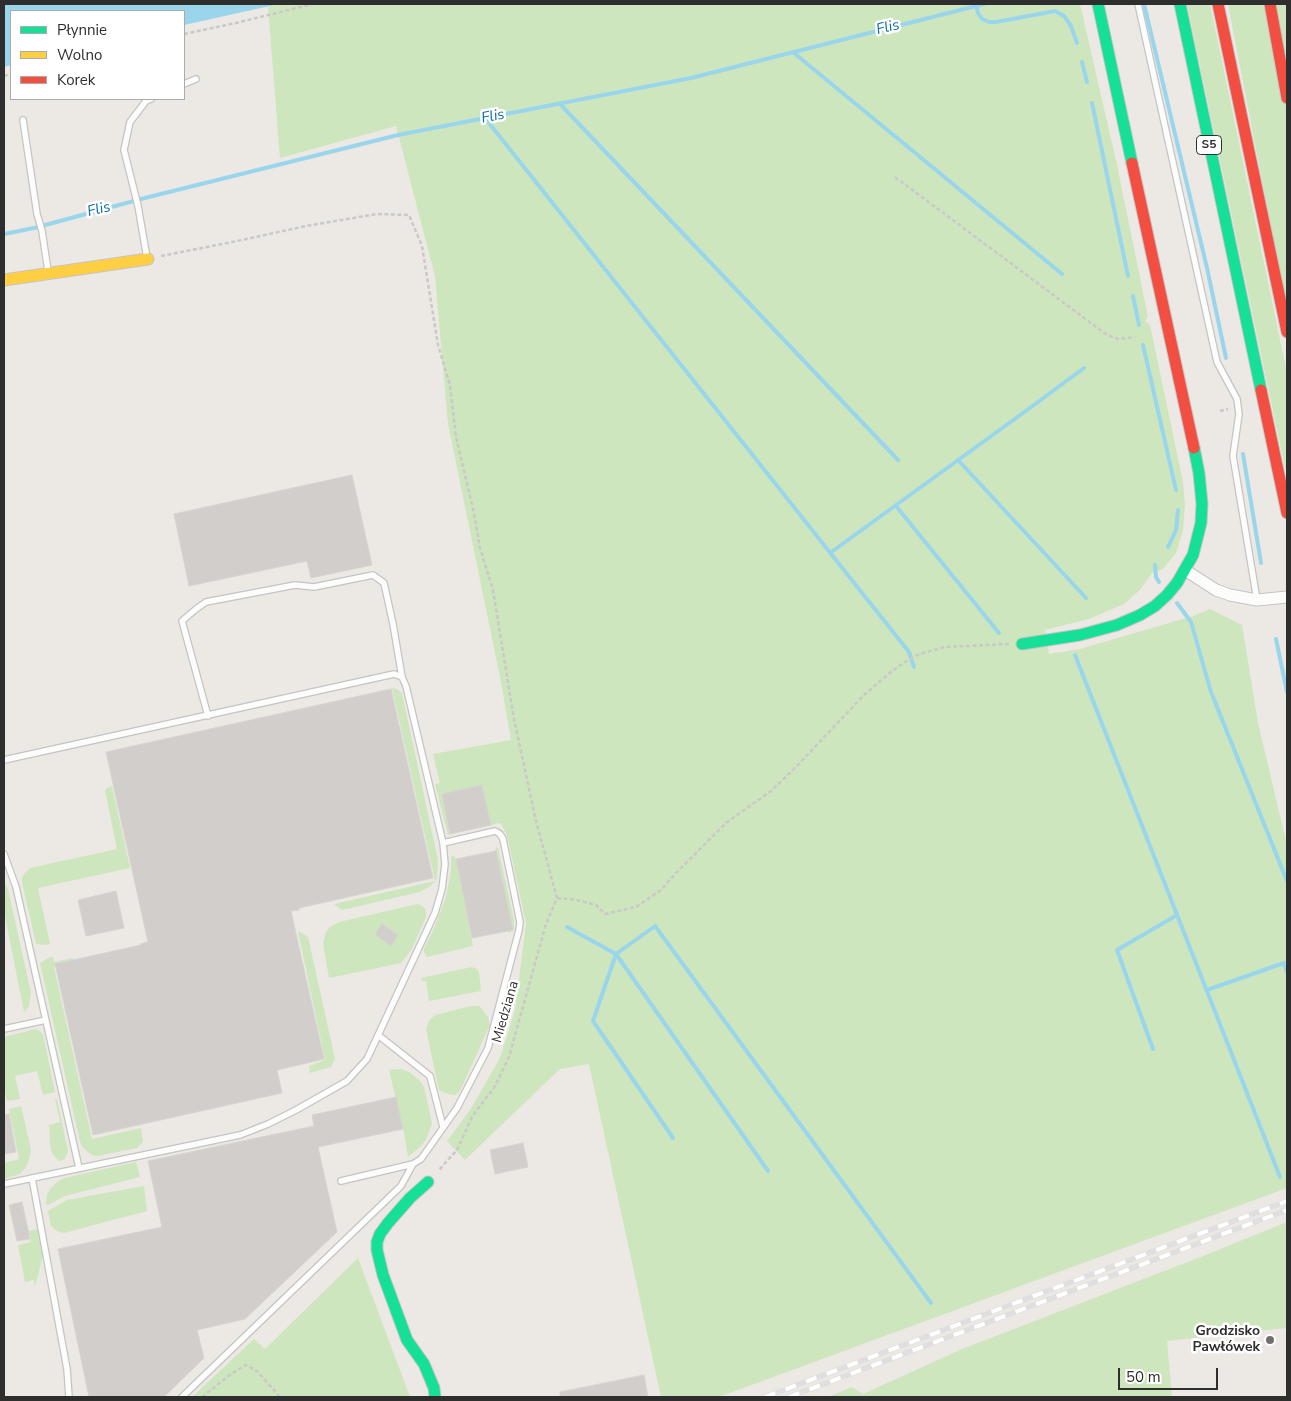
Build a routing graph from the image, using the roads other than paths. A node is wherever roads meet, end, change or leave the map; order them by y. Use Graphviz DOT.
graph roads {
  1 [pos="1098,4"];
  2 [pos="1138,4"];
  3 [pos="1180,4"];
  4 [pos="1218,4"];
  5 [pos="1270,4"];
  6 [pos="196,78"];
  7 [pos="185,84"];
  8 [pos="1287,98"];
  9 [pos="148,100"];
  10 [pos="23,120"];
  11 [pos="148,259"];
  12 [pos="49,273"];
  13 [pos="4,280"];
  14 [pos="1287,332"];
  15 [pos="1287,513"];
  16 [pos="1185,570"];
  17 [pos="1287,597"];
  18 [pos="1257,600"];
  19 [pos="1022,644"];
  20 [pos="402,677"];
  21 [pos="208,716"];
  22 [pos="4,760"];
  23 [pos="443,844"];
  24 [pos="4,854"];
  25 [pos="46,1020"];
  26 [pos="4,1029"];
  27 [pos="378,1034"];
  28 [pos="444,1127"];
  29 [pos="413,1164"];
  30 [pos="79,1168"];
  31 [pos="32,1178"];
  32 [pos="341,1181"];
  33 [pos="428,1182"];
  34 [pos="4,1184"];
  35 [pos="69,1397"];
  36 [pos="182,1397"];
  37 [pos="435,1397"];
  1 -- 16 [label="main road"];
  2 -- 18 [label="lane"];
  3 -- 15 [label="main road, S5"];
  4 -- 14 [label="main road"];
  5 -- 8 [label="main road"];
  6 -- 7 [label="lane"];
  9 -- 11 [label="lane"];
  10 -- 12 [label="lane"];
  11 -- 12 [label="main road"];
  12 -- 13 [label="main road"];
  16 -- 18 [label="street"];
  16 -- 19 [label="main road"];
  17 -- 18 [label="street"];
  20 -- 21 [label="lane"];
  20 -- 21 [label="lane"];
  20 -- 23 [label="lane"];
  21 -- 22 [label="lane"];
  23 -- 27 [label="lane"];
  23 -- 28 [label="lane"];
  24 -- 25 [label="lane"];
  25 -- 26 [label="lane"];
  25 -- 30 [label="lane"];
  27 -- 28 [label="lane"];
  27 -- 30 [label="lane"];
  28 -- 29 [label="lane"];
  29 -- 32 [label="lane"];
  29 -- 36 [label="lane"];
  30 -- 31 [label="lane"];
  31 -- 34 [label="lane"];
  31 -- 35 [label="lane"];
  33 -- 37 [label="main road"];
}
